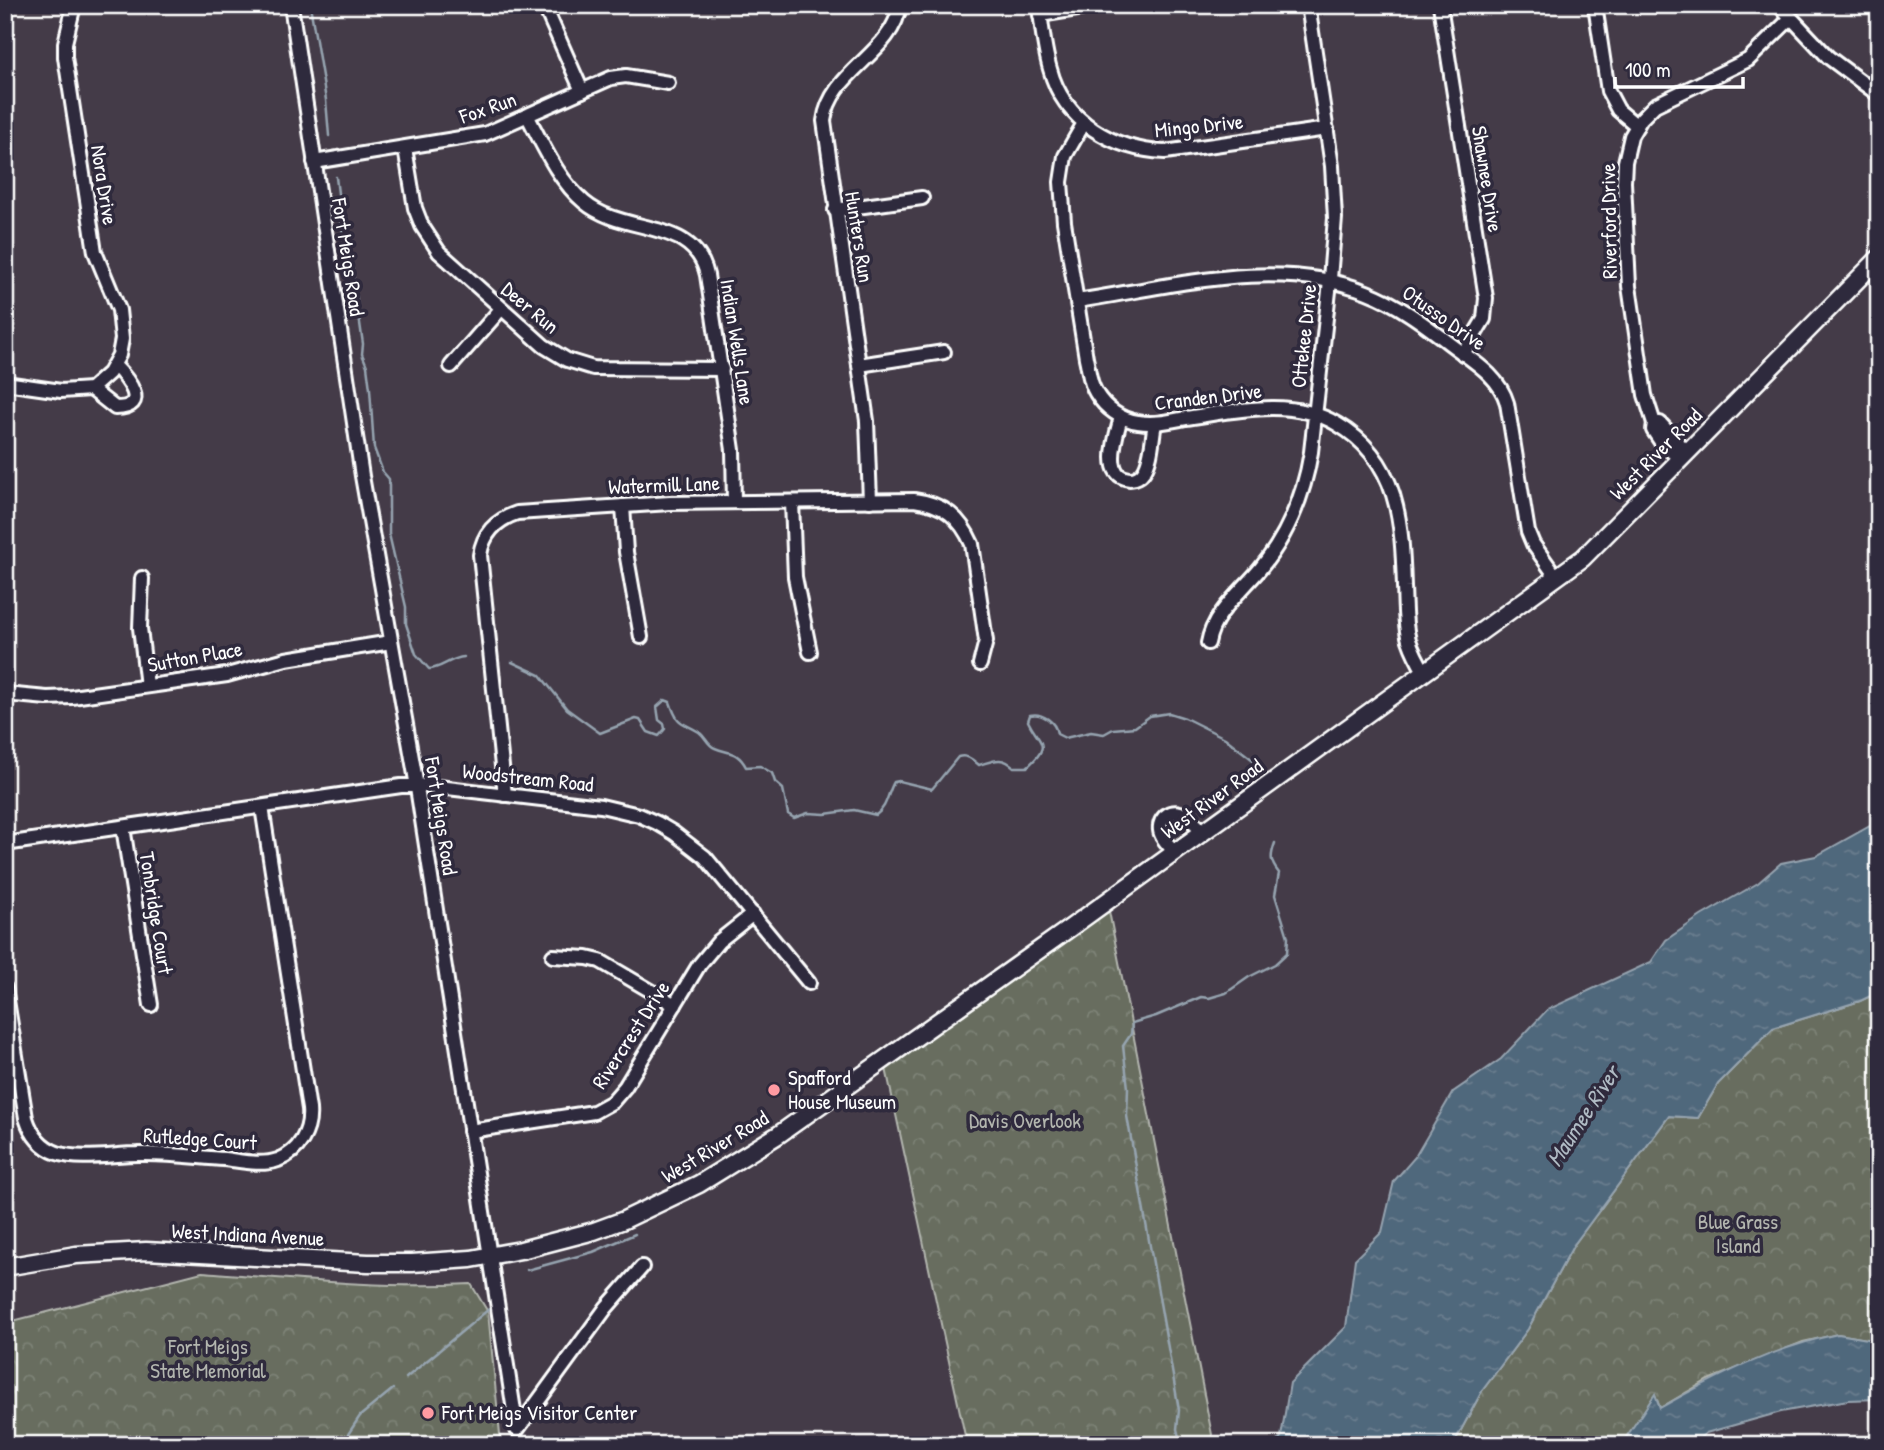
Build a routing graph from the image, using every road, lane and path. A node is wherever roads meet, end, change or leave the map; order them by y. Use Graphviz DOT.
graph roads {
  1 [pos="74,5"];
  2 [pos="290,5"];
  3 [pos="544,5"];
  4 [pos="900,5"];
  5 [pos="1102,5"];
  6 [pos="1308,5"];
  7 [pos="1440,5"];
  8 [pos="1595,5"];
  9 [pos="1779,5"];
  10 [pos="1040,10"];
  11 [pos="1791,18"];
  12 [pos="668,83"];
  13 [pos="582,91"];
  14 [pos="1879,95"];
  15 [pos="527,115"];
  16 [pos="1084,123"];
  17 [pos="1637,125"];
  18 [pos="1327,129"];
  19 [pos="405,148"];
  20 [pos="314,162"];
  21 [pos="922,198"];
  22 [pos="835,210"];
  23 [pos="1879,258"];
  24 [pos="1330,281"];
  25 [pos="1077,301"];
  26 [pos="500,309"];
  27 [pos="944,352"];
  28 [pos="1463,354"];
  29 [pos="114,365"];
  30 [pos="859,365"];
  31 [pos="451,366"];
  32 [pos="722,369"];
  33 [pos="5,383"];
  34 [pos="91,389"];
  35 [pos="1315,415"];
  36 [pos="1121,417"];
  37 [pos="1155,423"];
  38 [pos="1684,455"];
  39 [pos="870,501"];
  40 [pos="734,502"];
  41 [pos="792,502"];
  42 [pos="623,506"];
  43 [pos="142,578"];
  44 [pos="1557,578"];
  45 [pos="641,637"];
  46 [pos="391,642"];
  47 [pos="1208,643"];
  48 [pos="810,652"];
  49 [pos="980,664"];
  50 [pos="1425,673"];
  51 [pos="147,686"];
  52 [pos="5,694"];
  53 [pos="417,785"];
  54 [pos="505,795"];
  55 [pos="262,807"];
  56 [pos="123,827"];
  57 [pos="1203,831"];
  58 [pos="5,844"];
  59 [pos="1175,852"];
  60 [pos="753,914"];
  61 [pos="552,956"];
  62 [pos="809,984"];
  63 [pos="5,988"];
  64 [pos="151,1005"];
  65 [pos="675,1005"];
  66 [pos="10,1047"];
  67 [pos="470,1131"];
  68 [pos="490,1256"];
  69 [pos="5,1267"];
  70 [pos="642,1267"];
  1 -- 29 [label="street, Nora Drive"];
  2 -- 20 [label="street, Fort Meigs Road"];
  3 -- 13 [label="street"];
  4 -- 22 [label="street, Hunters Run"];
  5 -- 10 [label="street"];
  6 -- 18 [label="street, Ottekee Drive"];
  7 -- 28 [label="street, Shawnee Drive"];
  8 -- 17 [label="street"];
  9 -- 11 [label="street"];
  10 -- 16 [label="street, Mingo Drive"];
  11 -- 14 [label="street"];
  11 -- 17 [label="street, Riverford Drive"];
  12 -- 13 [label="street, Fox Run"];
  13 -- 15 [label="street, Fox Run"];
  15 -- 19 [label="street, Fox Run"];
  15 -- 32 [label="street, Indian Wells Lane"];
  16 -- 18 [label="street, Mingo Drive"];
  16 -- 25 [label="street"];
  17 -- 38 [label="street, Riverford Drive"];
  18 -- 24 [label="street, Ottekee Drive"];
  19 -- 20 [label="street, Fox Run"];
  19 -- 26 [label="street, Deer Run"];
  20 -- 46 [label="street, Fort Meigs Road"];
  21 -- 22 [label="street"];
  22 -- 30 [label="street, Hunters Run"];
  23 -- 38 [label="main road, West River Road"];
  24 -- 25 [label="street, Otusso Drive"];
  24 -- 28 [label="street, Otusso Drive"];
  24 -- 35 [label="street, Ottekee Drive"];
  25 -- 36 [label="street"];
  26 -- 31 [label="street"];
  26 -- 32 [label="street, Deer Run"];
  27 -- 30 [label="street"];
  28 -- 44 [label="street, Otusso Drive"];
  29 -- 34 [label="street"];
  29 -- 34 [label="street"];
  30 -- 39 [label="street, Hunters Run"];
  32 -- 40 [label="street, Indian Wells Lane"];
  33 -- 34 [label="street"];
  35 -- 37 [label="street, Cranden Drive"];
  35 -- 47 [label="street, Ottekee Drive"];
  35 -- 50 [label="street, Cranden Drive"];
  36 -- 37 [label="street, Cranden Drive"];
  36 -- 37 [label="street"];
  38 -- 44 [label="main road, West River Road"];
  39 -- 41 [label="street, Watermill Lane"];
  39 -- 49 [label="street, Watermill Lane"];
  40 -- 41 [label="street, Watermill Lane"];
  40 -- 42 [label="street, Watermill Lane"];
  41 -- 48 [label="street"];
  42 -- 45 [label="street"];
  42 -- 54 [label="street, Watermill Lane"];
  43 -- 51 [label="street"];
  44 -- 50 [label="main road, West River Road"];
  46 -- 51 [label="street, Sutton Place"];
  46 -- 53 [label="street, Fort Meigs Road"];
  50 -- 57 [label="main road, West River Road"];
  51 -- 52 [label="street, Sutton Place"];
  53 -- 54 [label="street, Woodstream Road"];
  53 -- 55 [label="street, Woodstream Road"];
  53 -- 67 [label="street, Fort Meigs Road"];
  54 -- 60 [label="street, Woodstream Road"];
  55 -- 56 [label="street, Woodstream Road"];
  55 -- 66 [label="street, Rutledge Court"];
  56 -- 58 [label="street, Woodstream Road"];
  56 -- 64 [label="street, Tonbridge Court"];
  57 -- 59 [label="main road, West River Road"];
  57 -- 59 [label="street"];
  59 -- 68 [label="main road, West River Road"];
  60 -- 62 [label="street, Woodstream Road"];
  60 -- 65 [label="street, Rivercrest Drive"];
  61 -- 65 [label="street"];
  63 -- 66 [label="street, Rutledge Court"];
  65 -- 67 [label="street, Rivercrest Drive"];
  67 -- 68 [label="street, Fort Meigs Road"];
  68 -- 69 [label="main road, West Indiana Avenue"];
  68 -- 70 [label="street, Fort Meigs Road"];
}
